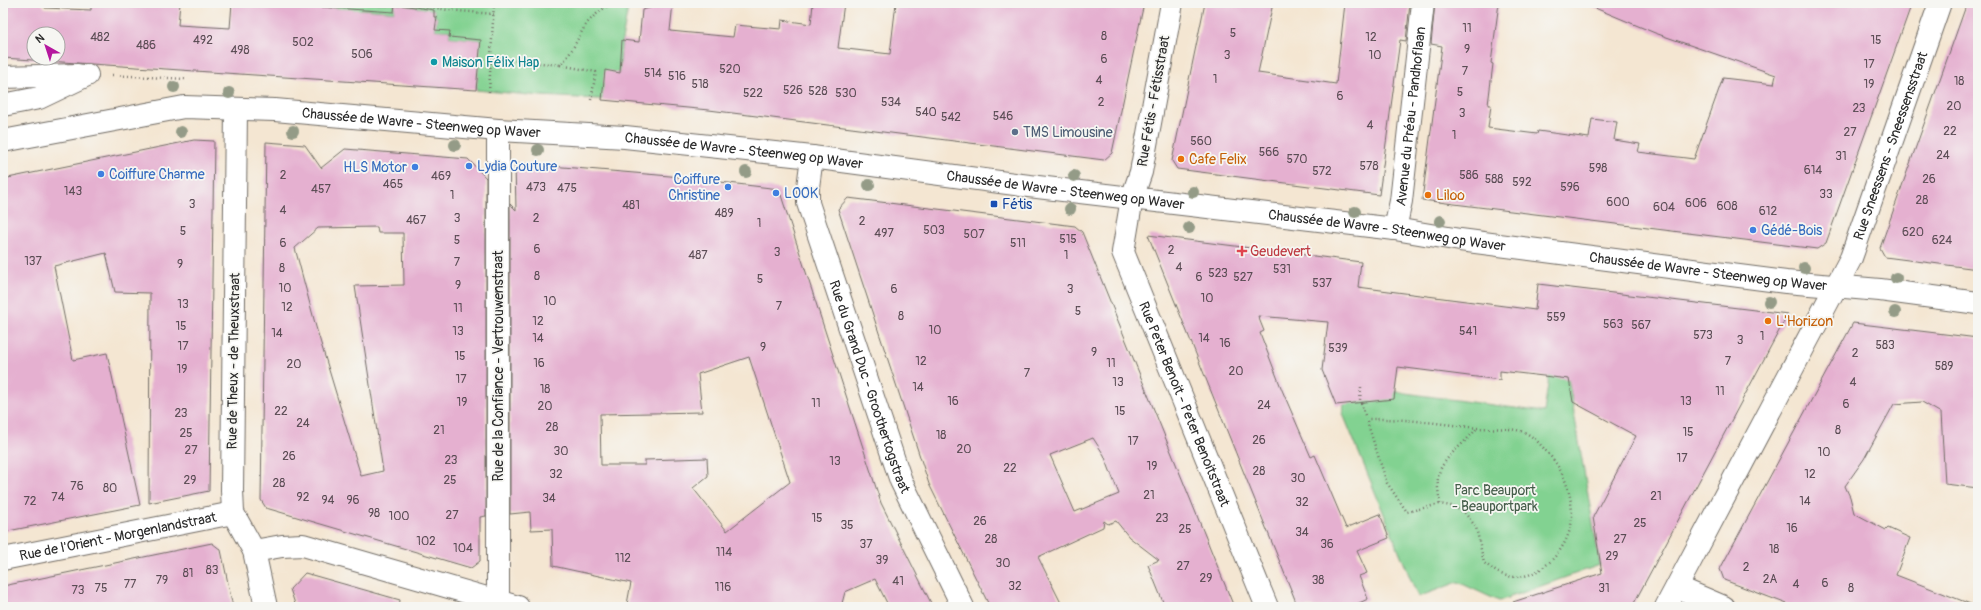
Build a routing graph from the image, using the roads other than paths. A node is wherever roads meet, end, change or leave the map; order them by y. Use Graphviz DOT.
graph roads {
  1 [pos="1172,3"];
  2 [pos="1423,3"];
  3 [pos="1940,3"];
  4 [pos="3,77"];
  5 [pos="3,105"];
  6 [pos="236,109"];
  7 [pos="498,130"];
  8 [pos="3,141"];
  9 [pos="812,157"];
  10 [pos="1132,198"];
  11 [pos="1395,229"];
  12 [pos="1836,286"];
  13 [pos="1978,303"];
  14 [pos="233,513"];
  15 [pos="254,551"];
  16 [pos="3,558"];
  17 [pos="1677,587"];
  18 [pos="508,605"];
  19 [pos="266,607"];
  20 [pos="963,607"];
  21 [pos="1267,607"];
  22 [pos="1666,607"];
  23 [pos="1724,607"];
  1 -- 10 [label="street, Rue Fétis - Fétisstraat"];
  2 -- 11 [label="street, Avenue du Préau - Pandhoflaan"];
  3 -- 12 [label="street, Rue Sneessens - Sneessensstraat"];
  4 -- 5 [label="street"];
  6 -- 7 [label="street, Chaussée de Wavre - Steenweg op Waver"];
  6 -- 8 [label="street, Chaussée de Wavre - Steenweg op Waver"];
  6 -- 14 [label="street, Rue de Theux - de Theuxstraat"];
  7 -- 9 [label="street, Chaussée de Wavre - Steenweg op Waver"];
  7 -- 18 [label="street, Rue de la Confiance - Vertrouwenstraat"];
  9 -- 10 [label="street, Chaussée de Wavre - Steenweg op Waver"];
  9 -- 20 [label="street, Rue du Grand Duc - Groothertogstraat"];
  10 -- 11 [label="street, Chaussée de Wavre - Steenweg op Waver"];
  10 -- 21 [label="street, Rue Peter Benoit - Peter Benoitstraat"];
  11 -- 12 [label="street, Chaussée de Wavre - Steenweg op Waver"];
  12 -- 13 [label="street, Chaussée de Wavre - Steenweg op Waver"];
  12 -- 17 [label="street, Rue Sneessens - Sneessensstraat"];
  14 -- 15 [label="street, Rue de Theux - de Theuxstraat"];
  14 -- 16 [label="street, Rue de l'Orient - Morgenlandstraat"];
  15 -- 18 [label="street"];
  15 -- 19 [label="street, Rue de Theux - de Theuxstraat"];
  17 -- 22 [label="street, Rue Sneessens - Sneessensstraat"];
  17 -- 23 [label="street"];
}
